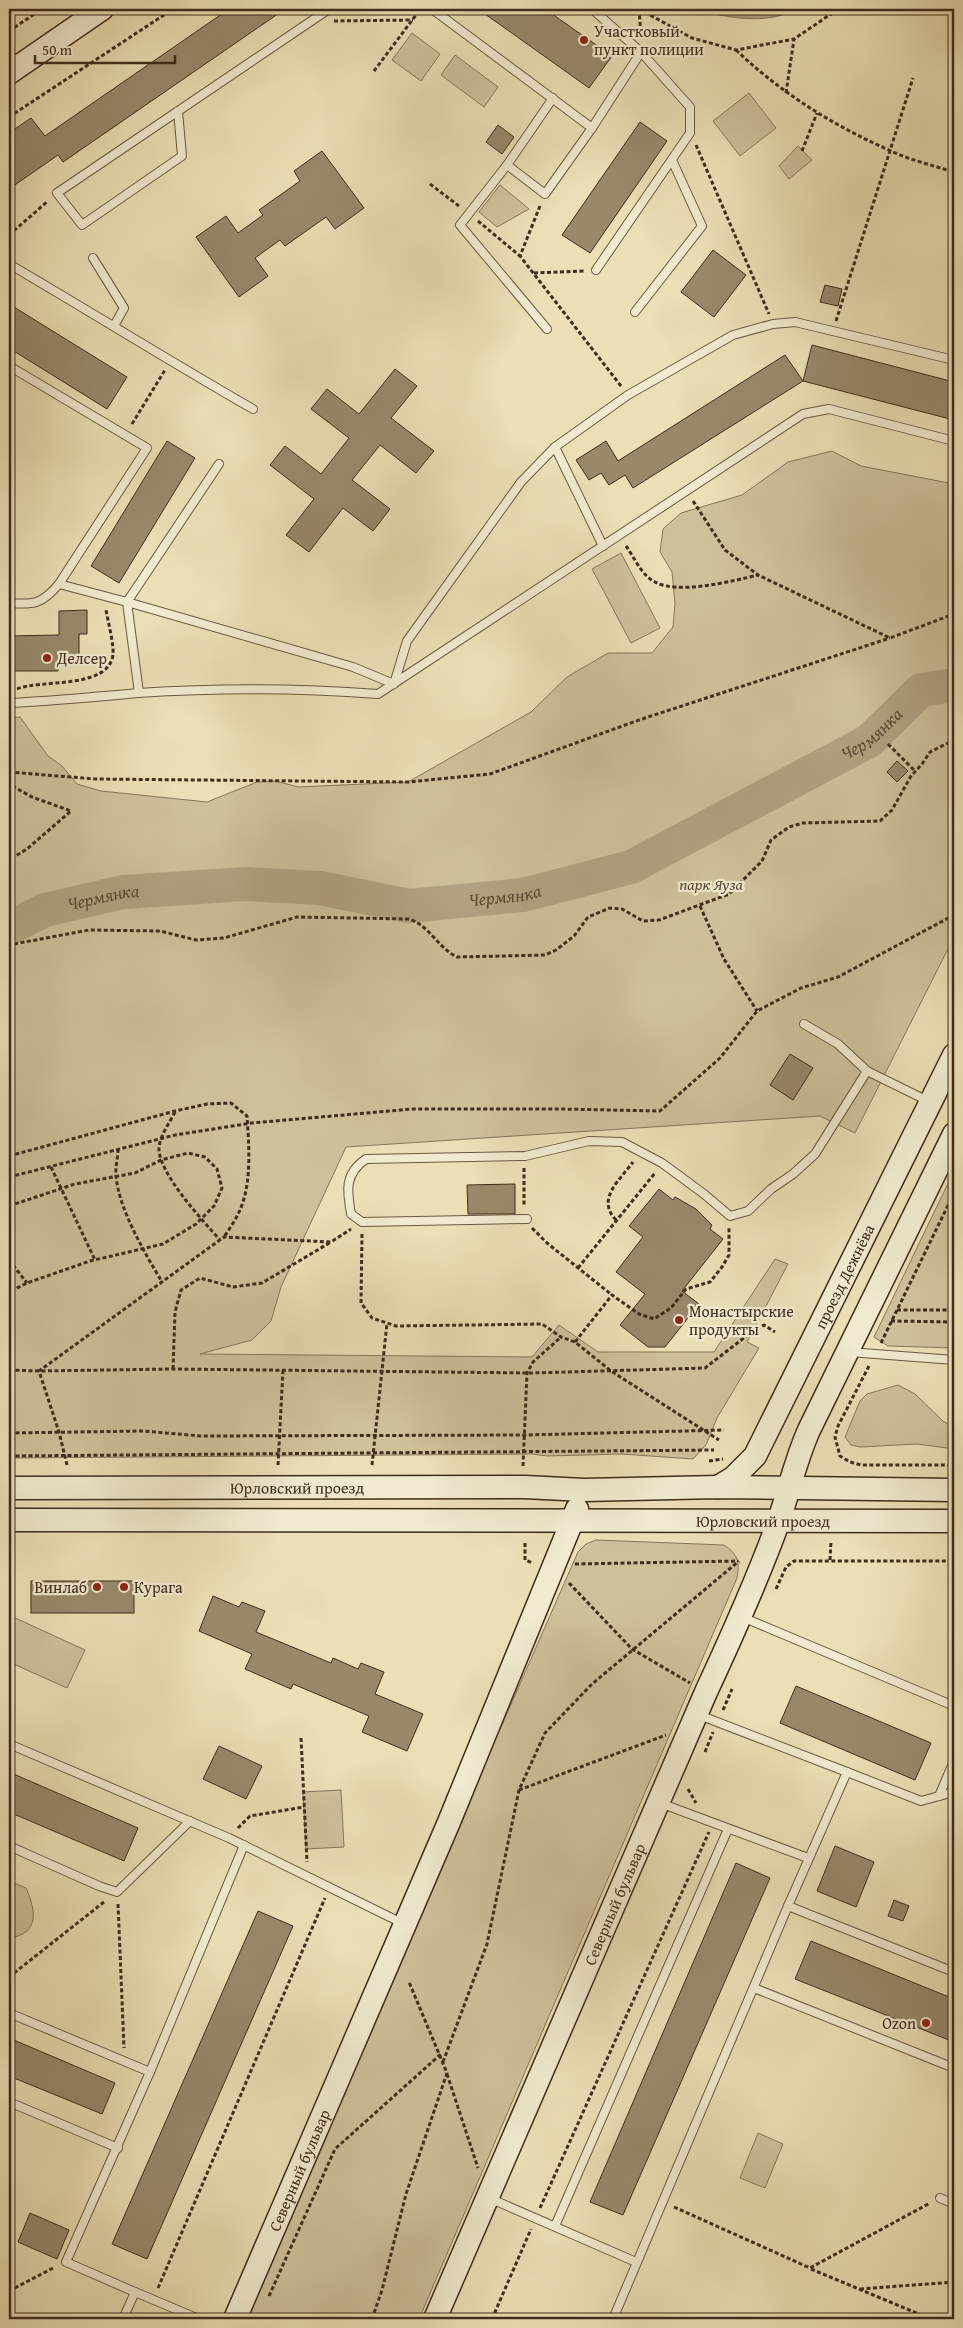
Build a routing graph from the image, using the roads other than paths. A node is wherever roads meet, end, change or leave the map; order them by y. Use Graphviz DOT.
graph roads {
  1 [pos="102,9"];
  2 [pos="329,9"];
  3 [pos="432,9"];
  4 [pos="592,9"];
  5 [pos="641,52"];
  6 [pos="9,74"];
  7 [pos="553,98"];
  8 [pos="178,111"];
  9 [pos="592,128"];
  10 [pos="672,160"];
  11 [pos="506,165"];
  12 [pos="94,258"];
  13 [pos="9,264"];
  14 [pos="596,270"];
  15 [pos="636,312"];
  16 [pos="114,326"];
  17 [pos="547,329"];
  18 [pos="954,360"];
  19 [pos="9,366"];
  20 [pos="253,409"];
  21 [pos="954,441"];
  22 [pos="556,447"];
  23 [pos="219,464"];
  24 [pos="603,546"];
  25 [pos="59,584"];
  26 [pos="127,602"];
  27 [pos="9,603"];
  28 [pos="394,684"];
  29 [pos="138,693"];
  30 [pos="9,703"];
  31 [pos="804,1024"];
  32 [pos="954,1055"];
  33 [pos="867,1071"];
  34 [pos="931,1103"];
  35 [pos="954,1134"];
  36 [pos="527,1219"];
  37 [pos="848,1352"];
  38 [pos="954,1360"];
  39 [pos="718,1487"];
  40 [pos="789,1487"];
  41 [pos="9,1488"];
  42 [pos="584,1490"];
  43 [pos="954,1490"];
  44 [pos="9,1520"];
  45 [pos="778,1521"];
  46 [pos="954,1521"];
  47 [pos="572,1522"];
  48 [pos="741,1617"];
  49 [pos="954,1706"];
  50 [pos="694,1720"];
  51 [pos="9,1744"];
  52 [pos="954,1761"];
  53 [pos="846,1772"];
  54 [pos="954,1792"];
  55 [pos="939,1796"];
  56 [pos="658,1803"];
  57 [pos="190,1821"];
  58 [pos="728,1829"];
  59 [pos="244,1845"];
  60 [pos="9,1846"];
  61 [pos="808,1858"];
  62 [pos="788,1906"];
  63 [pos="406,1925"];
  64 [pos="954,1972"];
  65 [pos="754,1988"];
  66 [pos="9,2013"];
  67 [pos="954,2068"];
  68 [pos="150,2072"];
  69 [pos="9,2102"];
  70 [pos="118,2148"];
  71 [pos="488,2197"];
  72 [pos="940,2198"];
  73 [pos="954,2204"];
  74 [pos="555,2226"];
  75 [pos="636,2262"];
  76 [pos="135,2292"];
  77 [pos="123,2319"];
  78 [pos="199,2319"];
  79 [pos="235,2319"];
  80 [pos="435,2319"];
  81 [pos="613,2319"];
  1 -- 6 [label="main road"];
  2 -- 8 [label="lane"];
  3 -- 7 [label="lane"];
  4 -- 5 [label="lane"];
  5 -- 9 [label="lane"];
  5 -- 10 [label="lane"];
  7 -- 9 [label="lane"];
  7 -- 11 [label="lane"];
  8 -- 8 [label="lane"];
  9 -- 11 [label="lane"];
  10 -- 14 [label="lane"];
  10 -- 15 [label="lane"];
  11 -- 17 [label="lane"];
  12 -- 16 [label="lane"];
  13 -- 16 [label="lane"];
  16 -- 20 [label="lane"];
  18 -- 22 [label="lane"];
  19 -- 25 [label="lane"];
  21 -- 24 [label="lane"];
  22 -- 24 [label="lane"];
  22 -- 28 [label="lane"];
  23 -- 26 [label="lane"];
  24 -- 28 [label="lane"];
  25 -- 26 [label="lane"];
  25 -- 27 [label="lane"];
  26 -- 28 [label="lane"];
  26 -- 29 [label="lane"];
  28 -- 29 [label="lane"];
  29 -- 30 [label="lane"];
  31 -- 33 [label="lane"];
  32 -- 34 [label="main road, проезд Дежнёва"];
  33 -- 34 [label="lane"];
  33 -- 36 [label="lane"];
  34 -- 39 [label="main road, проезд Дежнёва"];
  35 -- 37 [label="main road"];
  37 -- 38 [label="lane"];
  37 -- 40 [label="main road"];
  39 -- 40 [label="main road, Юрловский проезд"];
  39 -- 42 [label="main road, Юрловский проезд"];
  40 -- 43 [label="main road, Юрловский проезд"];
  40 -- 45 [label="main road, Северный бульвар"];
  41 -- 42 [label="main road, Юрловский проезд"];
  42 -- 47 [label="main road"];
  44 -- 47 [label="main road, Юрловский проезд"];
  45 -- 46 [label="main road, Юрловский проезд"];
  45 -- 47 [label="main road, Юрловский проезд"];
  45 -- 48 [label="main road, Северный бульвар"];
  47 -- 63 [label="main road, Северный бульвар"];
  48 -- 49 [label="lane"];
  48 -- 50 [label="main road, Северный бульвар"];
  50 -- 53 [label="lane"];
  50 -- 56 [label="main road, Северный бульвар"];
  51 -- 57 [label="lane"];
  52 -- 55 [label="lane"];
  53 -- 55 [label="lane"];
  53 -- 61 [label="lane"];
  54 -- 55 [label="lane"];
  56 -- 58 [label="lane"];
  56 -- 71 [label="main road, Северный бульвар"];
  57 -- 59 [label="lane"];
  57 -- 60 [label="lane"];
  58 -- 61 [label="lane"];
  58 -- 74 [label="lane"];
  59 -- 63 [label="lane"];
  59 -- 68 [label="lane"];
  61 -- 62 [label="lane"];
  62 -- 64 [label="lane"];
  62 -- 65 [label="lane"];
  63 -- 79 [label="main road, Северный бульвар"];
  65 -- 67 [label="lane"];
  65 -- 75 [label="lane"];
  66 -- 68 [label="lane"];
  68 -- 70 [label="lane"];
  69 -- 70 [label="lane"];
  70 -- 76 [label="lane"];
  71 -- 74 [label="lane"];
  71 -- 80 [label="main road, Северный бульвар"];
  72 -- 73 [label="lane"];
  74 -- 75 [label="lane"];
  75 -- 81 [label="lane"];
  76 -- 77 [label="lane"];
  76 -- 78 [label="lane"];
}
